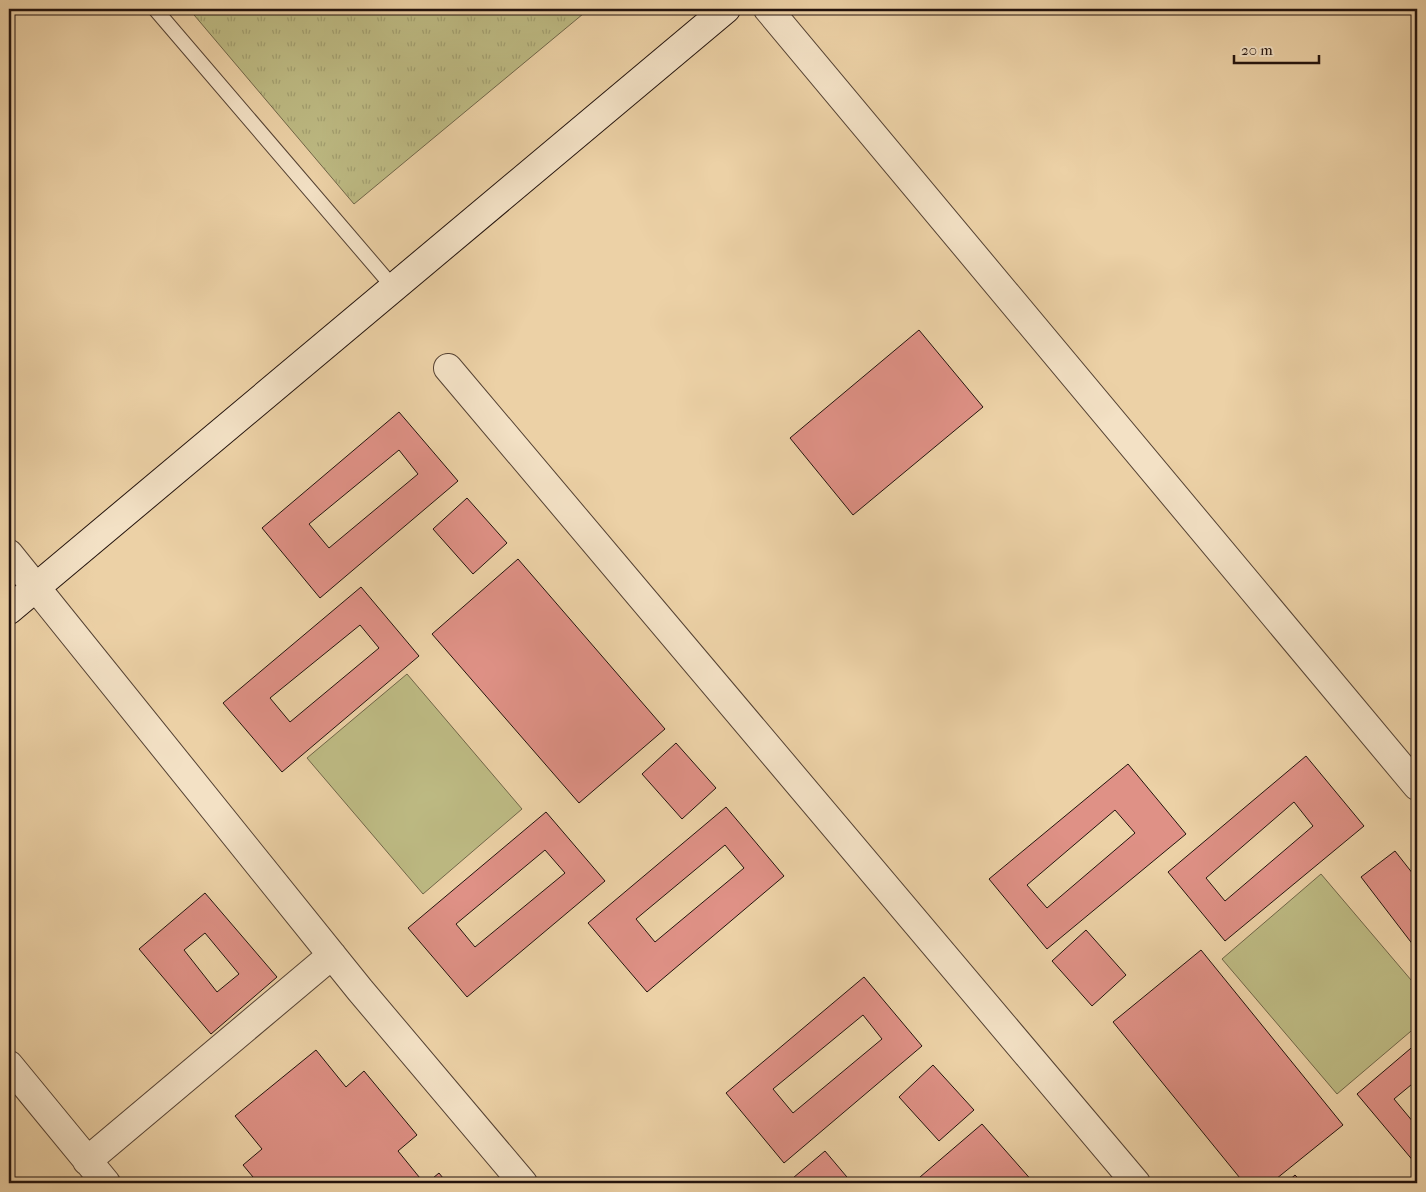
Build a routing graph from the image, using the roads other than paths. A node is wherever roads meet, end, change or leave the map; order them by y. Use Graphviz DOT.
graph roads {
  1 [pos="154,9"];
  2 [pos="726,9"];
  3 [pos="768,9"];
  4 [pos="393,287"];
  5 [pos="448,368"];
  6 [pos="9,554"];
  7 [pos="36,587"];
  8 [pos="9,610"];
  9 [pos="1417,786"];
  10 [pos="332,955"];
  11 [pos="9,1066"];
  12 [pos="87,1160"];
  13 [pos="106,1183"];
  14 [pos="523,1183"];
  15 [pos="1136,1183"];
  1 -- 4 [label="lane"];
  2 -- 4 [label="street"];
  3 -- 9 [label="street"];
  4 -- 7 [label="street"];
  5 -- 15 [label="street"];
  6 -- 7 [label="street"];
  7 -- 8 [label="street"];
  7 -- 10 [label="street"];
  10 -- 12 [label="street"];
  10 -- 14 [label="street"];
  11 -- 12 [label="street"];
  12 -- 13 [label="street"];
}
